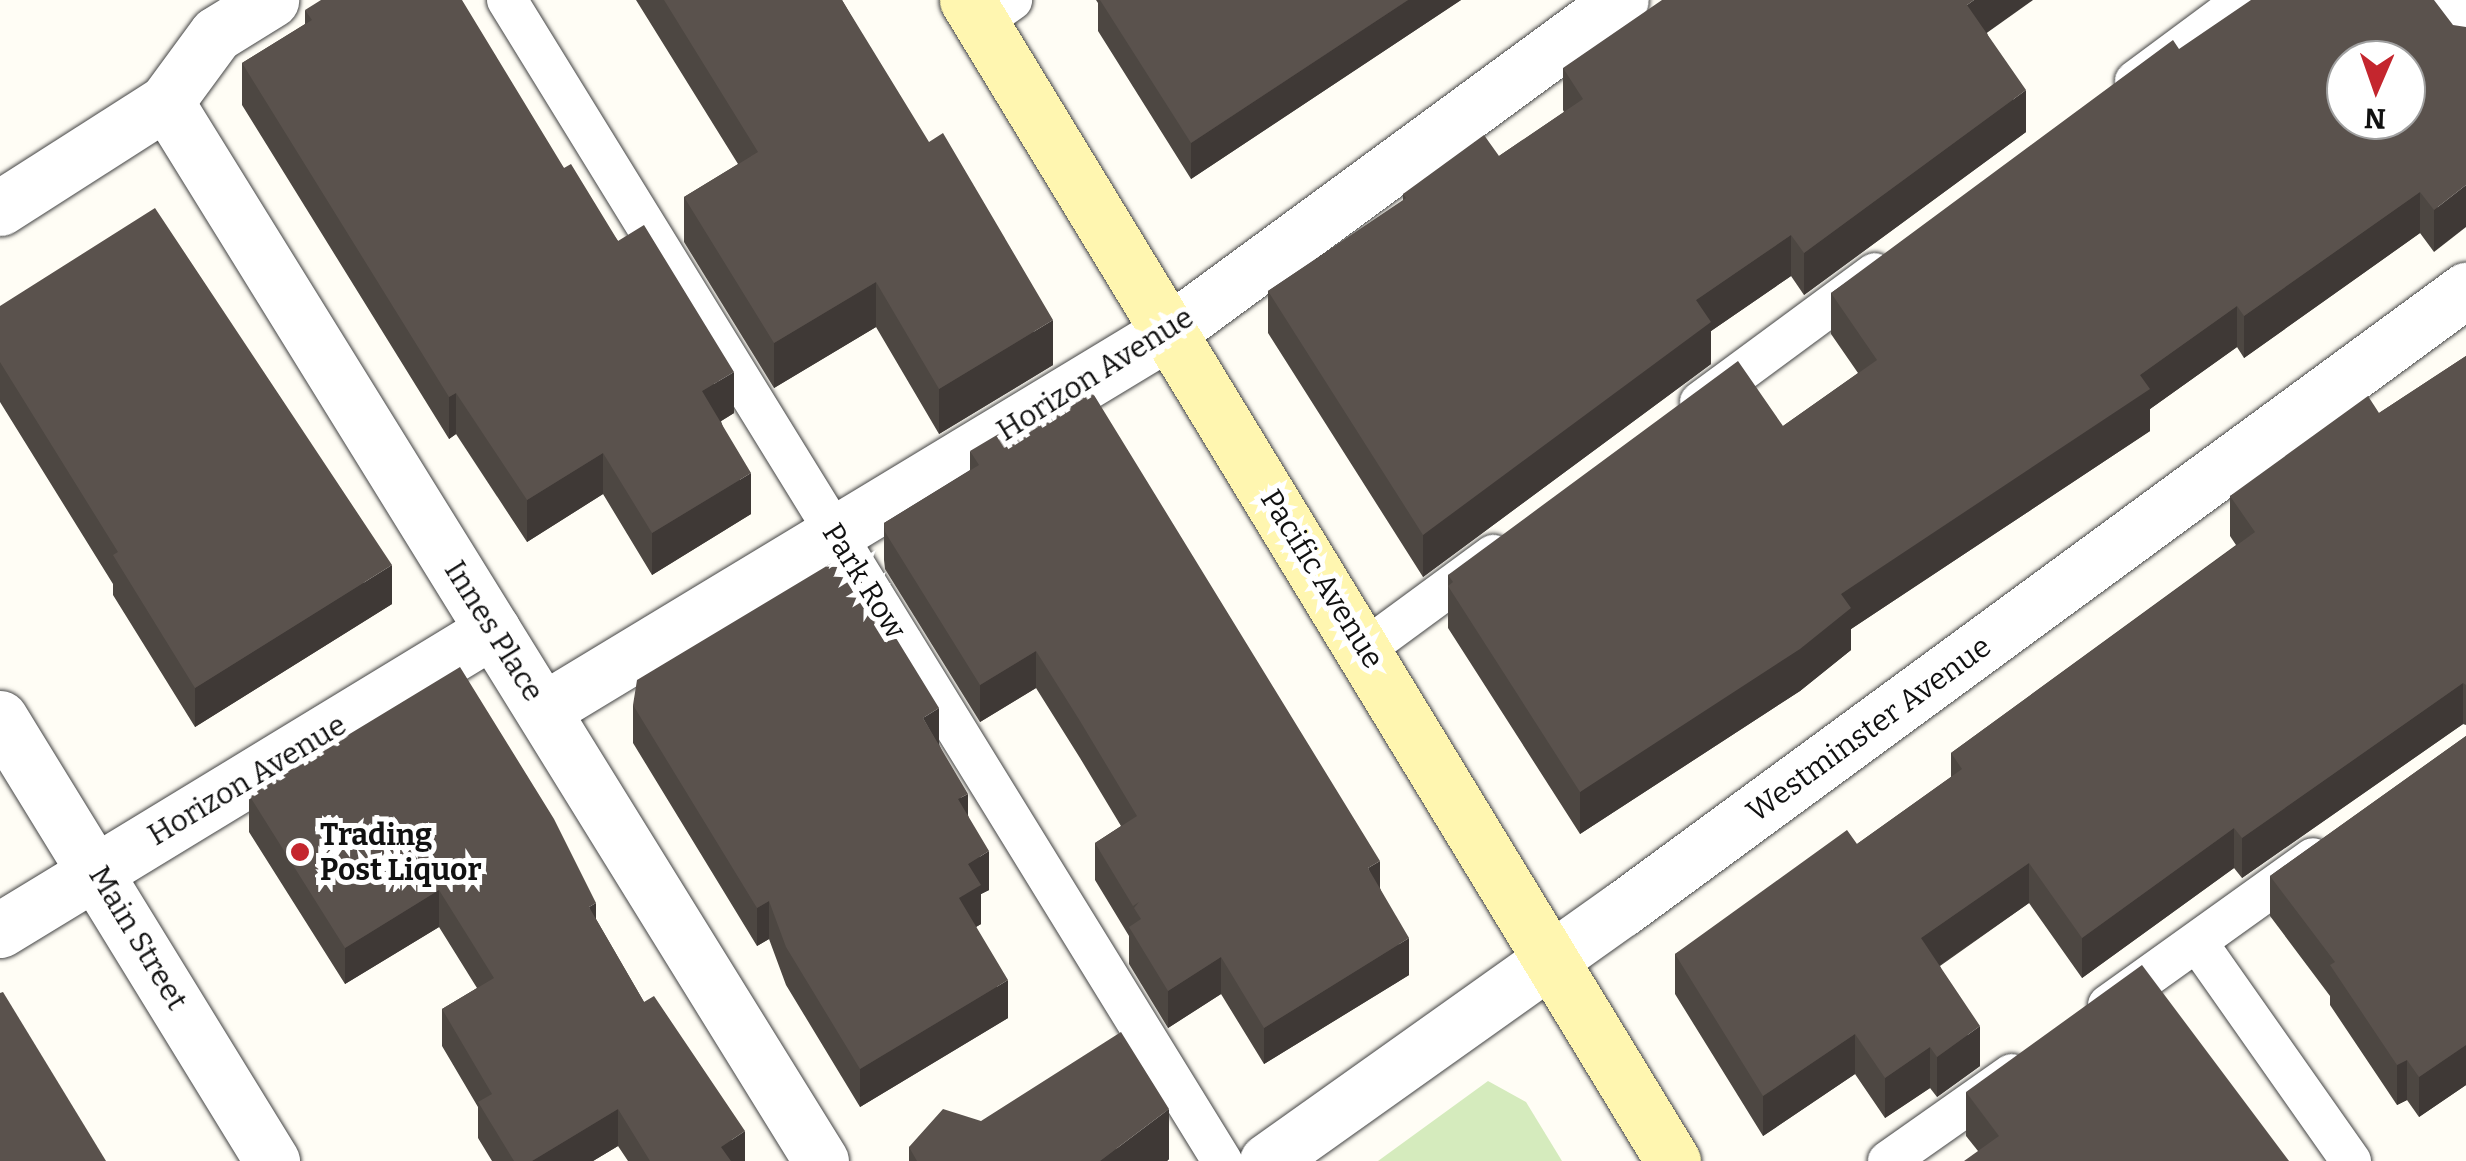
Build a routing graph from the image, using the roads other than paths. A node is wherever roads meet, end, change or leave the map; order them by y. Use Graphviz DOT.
graph roads {
  1 [pos="272,0"];
  2 [pos="507,0"];
  3 [pos="1621,0"];
  4 [pos="2244,0"];
  5 [pos="2440,0"];
  6 [pos="987,7"];
  7 [pos="2466,38"];
  8 [pos="166,102"];
  9 [pos="2100,106"];
  10 [pos="0,208"];
  11 [pos="1908,248"];
  12 [pos="2466,290"];
  13 [pos="1170,331"];
  14 [pos="1668,425"];
  15 [pos="1525,531"];
  16 [pos="834,533"];
  17 [pos="493,630"];
  18 [pos="1366,649"];
  19 [pos="544,710"];
  20 [pos="0,718"];
  21 [pos="2340,839"];
  22 [pos="98,871"];
  23 [pos="0,930"];
  24 [pos="2197,942"];
  25 [pos="1549,959"];
  26 [pos="2083,1023"];
  27 [pos="2051,1046"];
  28 [pos="272,1161"];
  29 [pos="822,1161"];
  30 [pos="1222,1161"];
  31 [pos="1267,1161"];
  32 [pos="1673,1161"];
  33 [pos="1888,1161"];
  34 [pos="2351,1161"];
  1 -- 8 [label="street"];
  2 -- 16 [label="lane, Park Row"];
  3 -- 13 [label="street, Horizon Avenue"];
  4 -- 9 [label="lane"];
  5 -- 7 [label="street"];
  6 -- 13 [label="main road, Pacific Avenue"];
  8 -- 10 [label="street"];
  8 -- 17 [label="street, Innes Place"];
  11 -- 14 [label="lane"];
  12 -- 25 [label="street, Westminster Avenue"];
  13 -- 16 [label="street, Horizon Avenue"];
  13 -- 18 [label="main road, Pacific Avenue"];
  15 -- 18 [label="lane"];
  16 -- 19 [label="street, Horizon Avenue"];
  16 -- 30 [label="lane, Park Row"];
  17 -- 19 [label="street, Innes Place"];
  17 -- 22 [label="street, Horizon Avenue"];
  18 -- 25 [label="main road, Pacific Avenue"];
  19 -- 29 [label="street, Innes Place"];
  20 -- 22 [label="street, Main Street"];
  21 -- 24 [label="lane"];
  22 -- 23 [label="street, Horizon Avenue"];
  22 -- 28 [label="street, Main Street"];
  24 -- 26 [label="lane"];
  24 -- 34 [label="lane"];
  25 -- 31 [label="street, Westminster Avenue"];
  25 -- 32 [label="main road, Pacific Avenue"];
  27 -- 33 [label="lane"];
}
